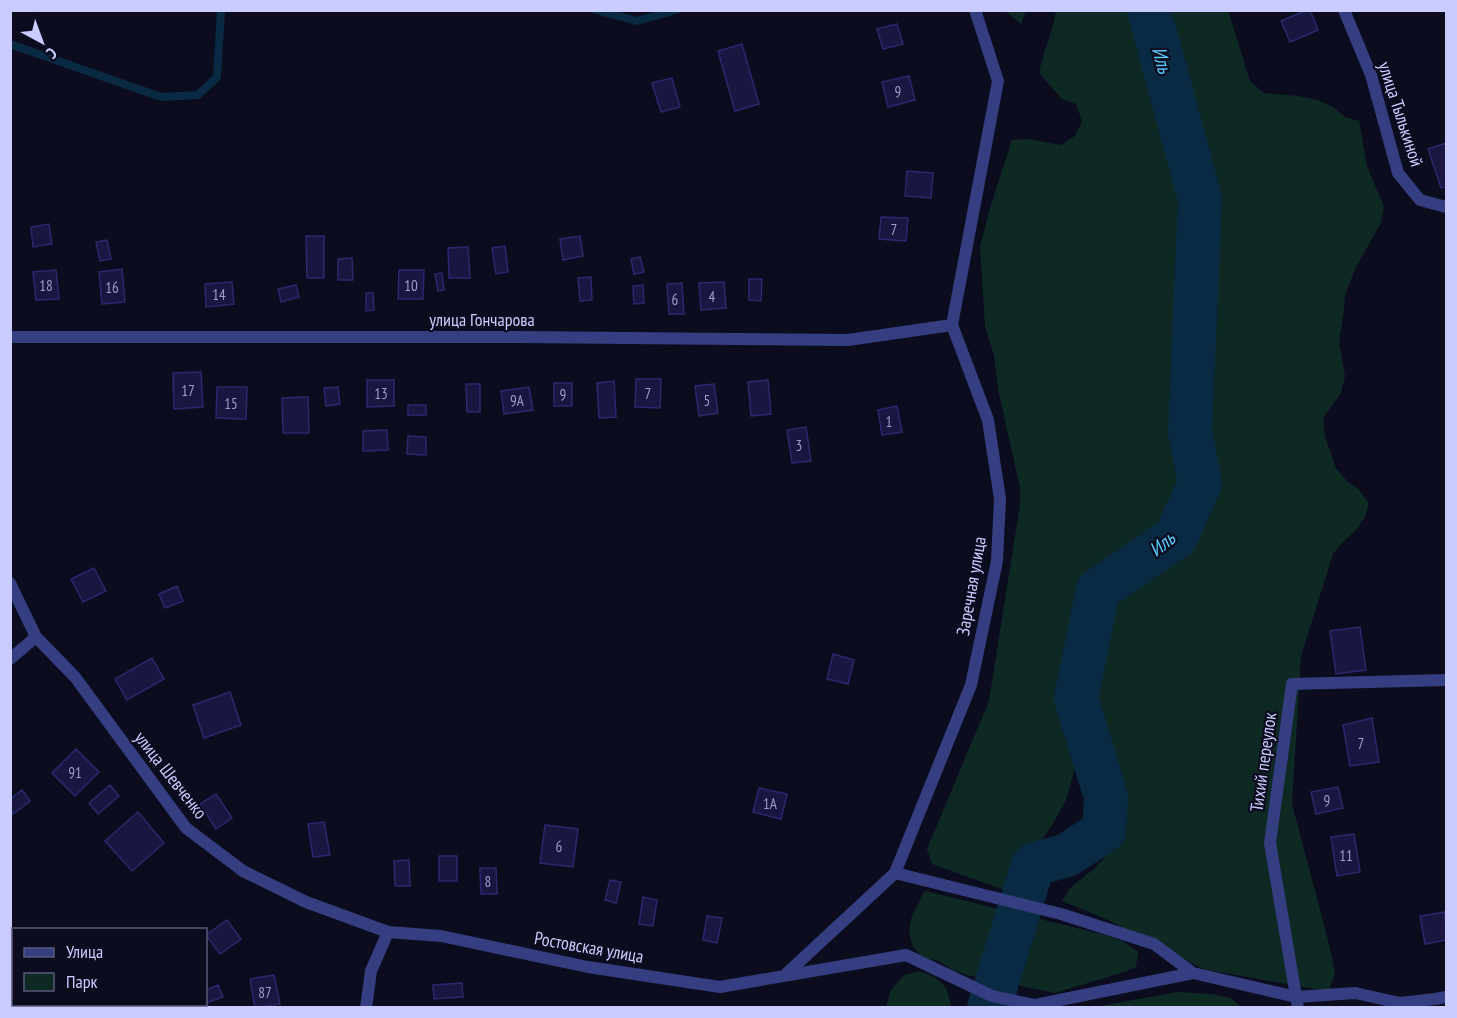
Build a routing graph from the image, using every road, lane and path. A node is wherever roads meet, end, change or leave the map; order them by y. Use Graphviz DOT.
graph roads {
  1 [pos="975,10"];
  2 [pos="1344,10"];
  3 [pos="1445,207"];
  4 [pos="952,325"];
  5 [pos="10,337"];
  6 [pos="10,583"];
  7 [pos="36,637"];
  8 [pos="10,659"];
  9 [pos="1446,680"];
  10 [pos="895,873"];
  11 [pos="388,932"];
  12 [pos="1193,973"];
  13 [pos="784,976"];
  14 [pos="1446,996"];
  15 [pos="1297,1002"];
  16 [pos="366,1008"];
  1 -- 4 [label="street"];
  2 -- 3 [label="street, улица Тылькиной"];
  4 -- 5 [label="street, улица Гончарова"];
  4 -- 10 [label="street, Заречная улица"];
  6 -- 7 [label="street, улица Шевченко"];
  7 -- 8 [label="street"];
  7 -- 11 [label="street, улица Шевченко"];
  9 -- 15 [label="street, Тихий переулок"];
  10 -- 12 [label="street"];
  10 -- 13 [label="street, Заречная улица"];
  11 -- 13 [label="street, Ростовская улица"];
  11 -- 16 [label="street"];
  12 -- 13 [label="street, Ростовская улица"];
  12 -- 15 [label="street"];
  14 -- 15 [label="street"];
}
